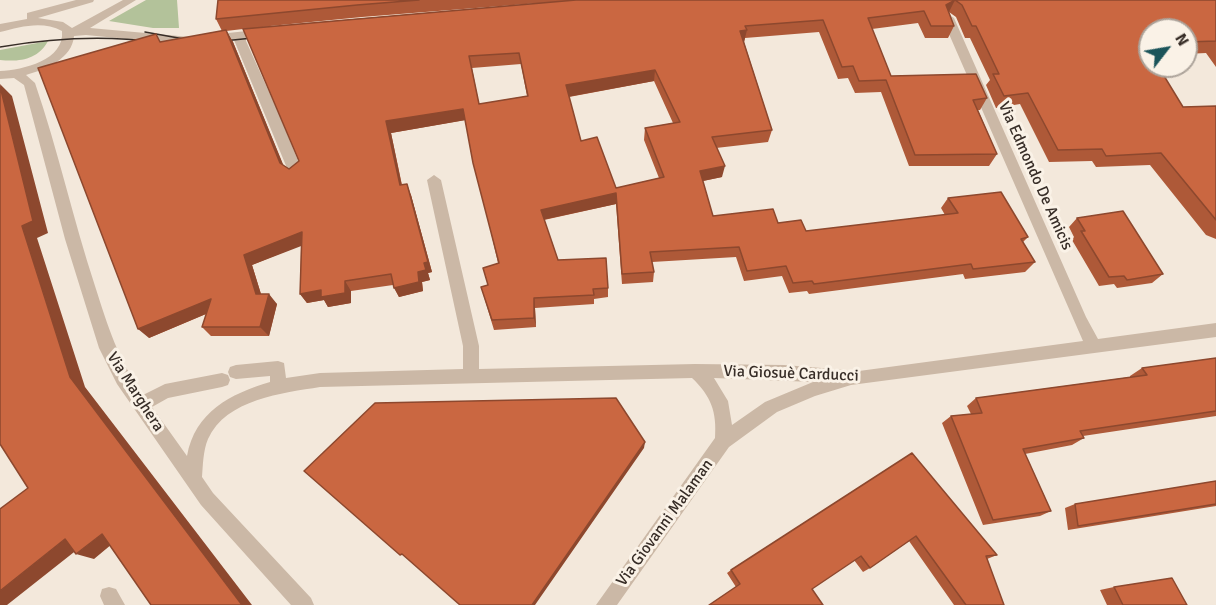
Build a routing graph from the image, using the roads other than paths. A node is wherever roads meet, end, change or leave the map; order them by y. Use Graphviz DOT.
graph roads {
  1 [pos="89,0"];
  2 [pos="114,0"];
  3 [pos="131,0"];
  4 [pos="948,18"];
  5 [pos="51,22"];
  6 [pos="4,27"];
  7 [pos="284,31"];
  8 [pos="69,33"];
  9 [pos="242,36"];
  10 [pos="8,75"];
  11 [pos="296,173"];
  12 [pos="435,180"];
  13 [pos="1216,330"];
  14 [pos="1094,346"];
  15 [pos="695,371"];
  16 [pos="236,372"];
  17 [pos="471,374"];
  18 [pos="859,378"];
  19 [pos="222,381"];
  20 [pos="278,386"];
  21 [pos="142,404"];
  22 [pos="723,441"];
  23 [pos="193,478"];
  24 [pos="304,605"];
  25 [pos="606,605"];
  1 -- 6 [label="street"];
  2 -- 5 [label="street"];
  3 -- 8 [label="street"];
  4 -- 14 [label="street, Via Edmondo De Amicis"];
  5 -- 6 [label="street"];
  5 -- 8 [label="street"];
  7 -- 9 [label="street"];
  8 -- 9 [label="street"];
  8 -- 10 [label="street"];
  9 -- 11 [label="street"];
  10 -- 21 [label="street, Via Marghera"];
  12 -- 17 [label="street"];
  13 -- 14 [label="street, Via Giosuè Carducci"];
  14 -- 18 [label="street, Via Giosuè Carducci"];
  15 -- 17 [label="street, Via Giosuè Carducci"];
  15 -- 18 [label="street, Via Giosuè Carducci"];
  15 -- 22 [label="street"];
  16 -- 20 [label="street"];
  17 -- 20 [label="street, Via Giosuè Carducci"];
  18 -- 22 [label="street, Via Giovanni Malaman"];
  19 -- 21 [label="street"];
  20 -- 23 [label="street, Via Giosuè Carducci"];
  21 -- 23 [label="street, Via Marghera"];
  22 -- 25 [label="street, Via Giovanni Malaman"];
  23 -- 24 [label="street, Via Marghera"];
}
